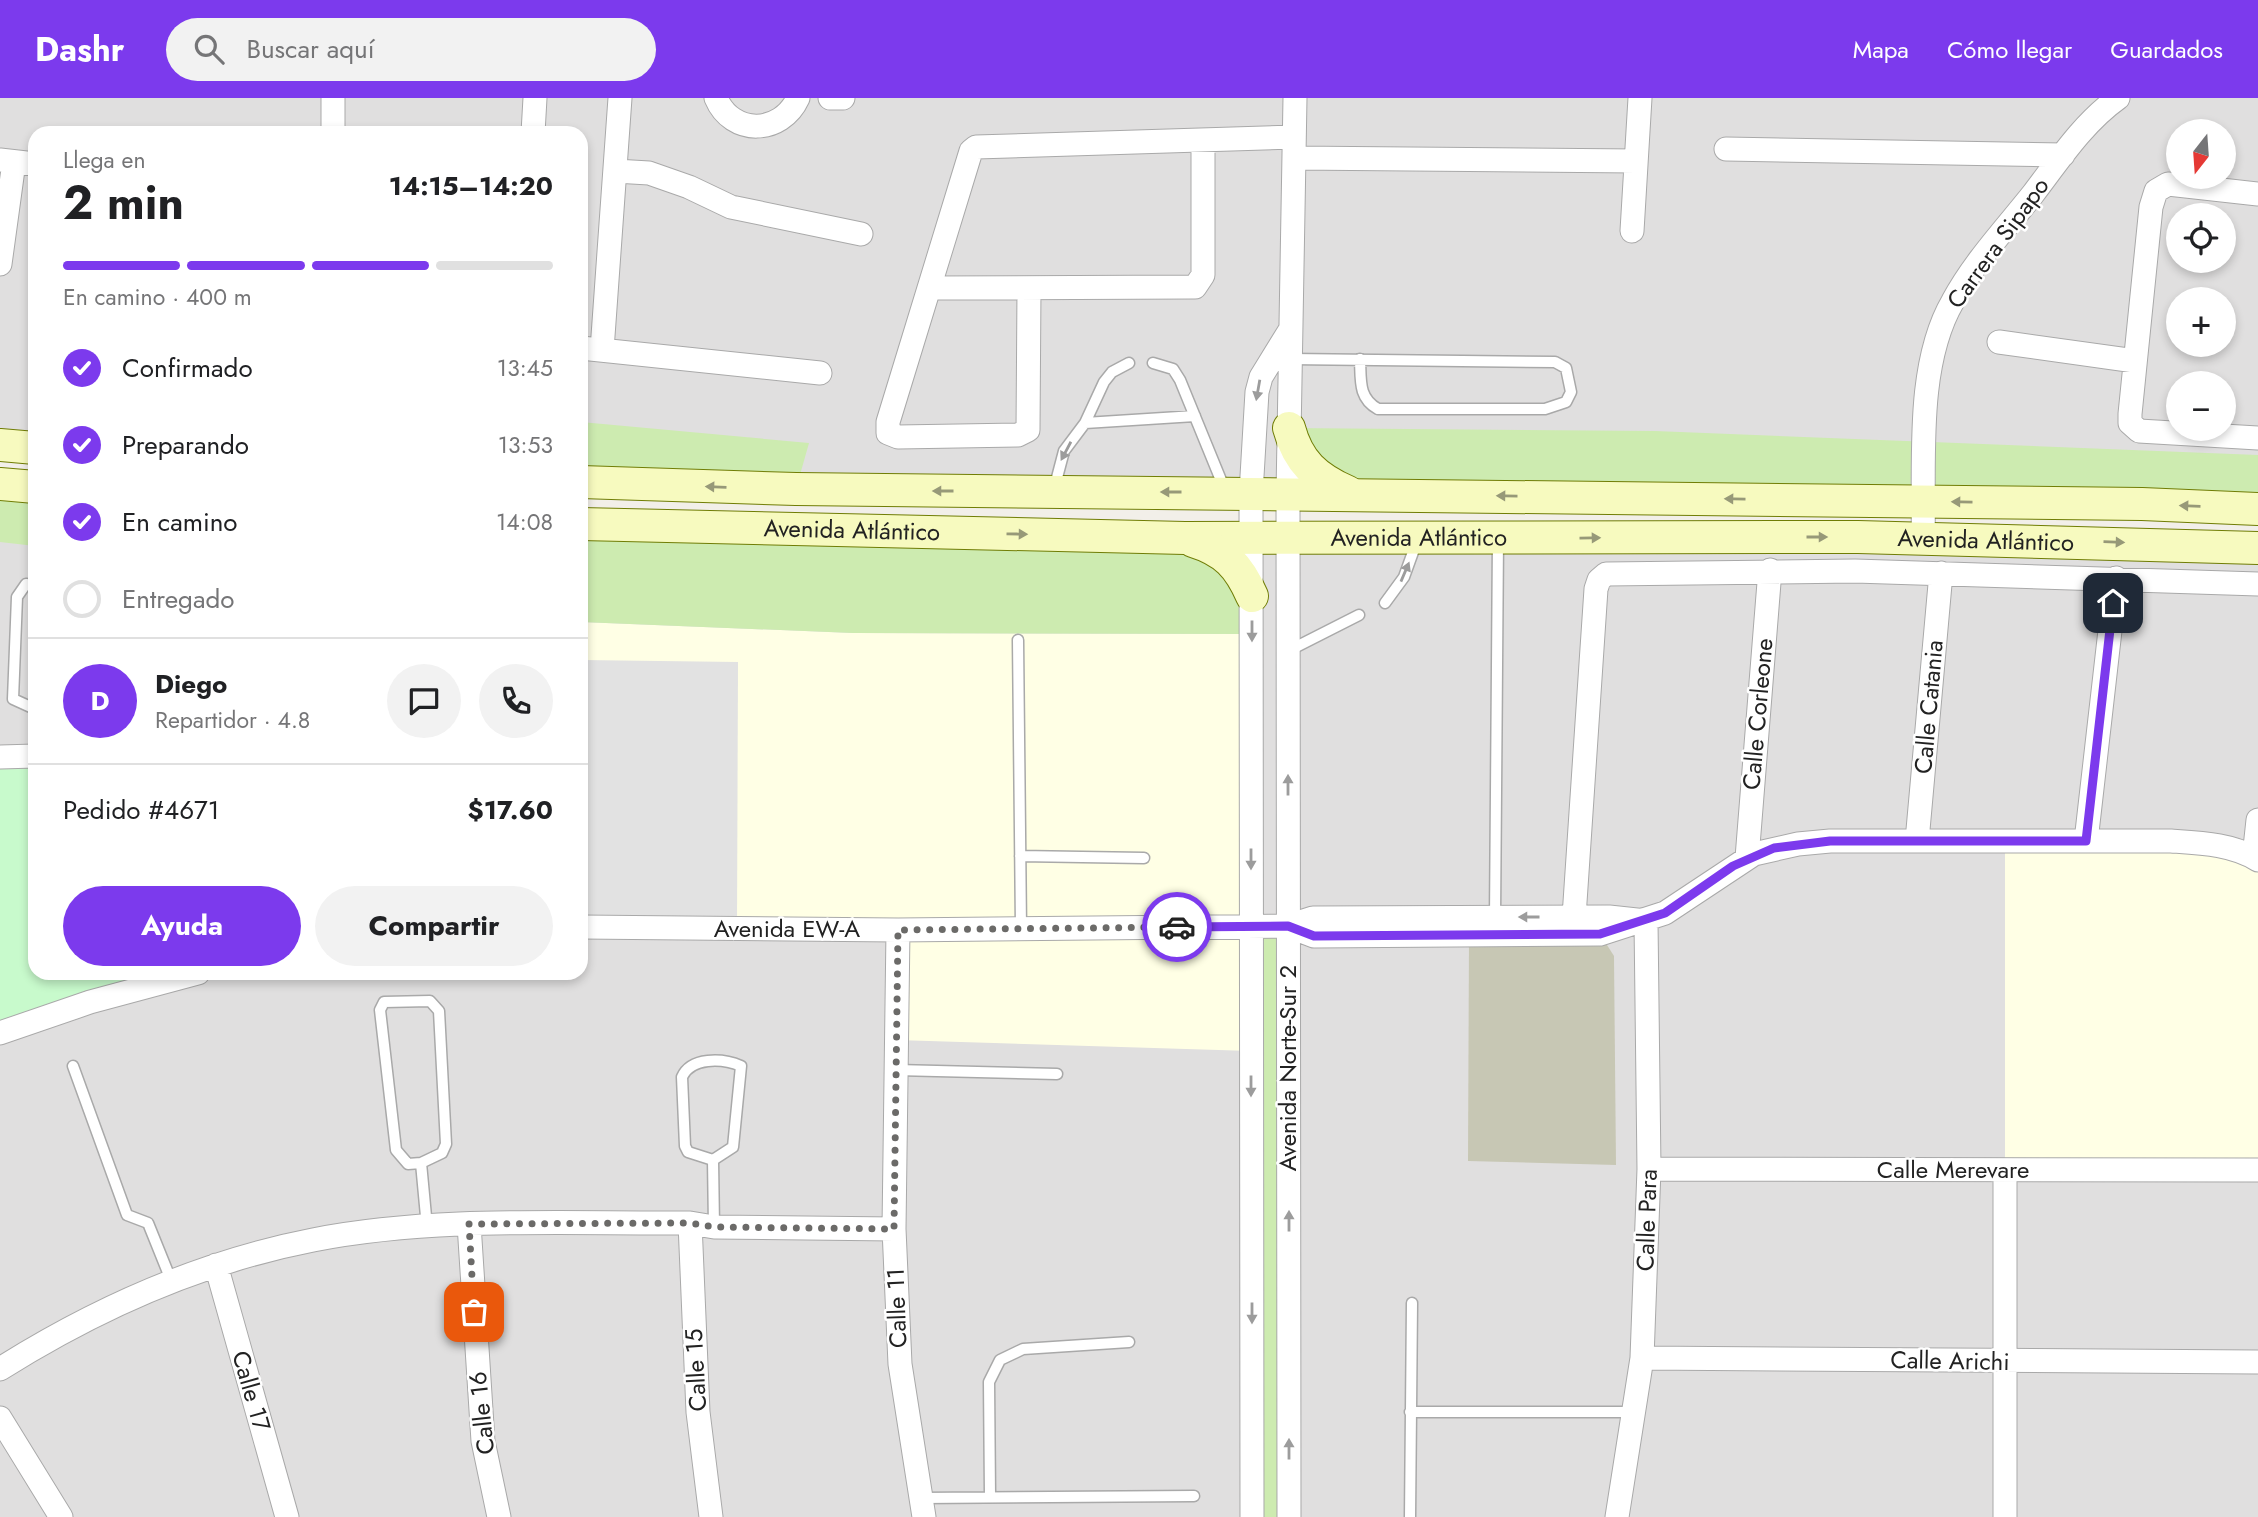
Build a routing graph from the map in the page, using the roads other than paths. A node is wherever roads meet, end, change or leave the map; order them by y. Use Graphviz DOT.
graph roads {
  1 [pos="333,98"];
  2 [pos="535,98"];
  3 [pos="620,98"];
  4 [pos="716,98"];
  5 [pos="798,98"];
  6 [pos="830,98"];
  7 [pos="843,98"];
  8 [pos="1296,98"];
  9 [pos="1640,98"];
  10 [pos="2118,98"];
  11 [pos="333,126"];
  12 [pos="533,126"];
  13 [pos="1203,140"];
  14 [pos="1294,148"];
  15 [pos="1726,149"];
  16 [pos="2063,155"];
  17 [pos="16,162"];
  18 [pos="1636,162"];
  19 [pos="615,171"];
  20 [pos="2258,194"];
  21 [pos="1632,232"];
  22 [pos="860,234"];
  23 [pos="0,264"];
  24 [pos="929,288"];
  25 [pos="1029,288"];
  26 [pos="1290,330"];
  27 [pos="1999,342"];
  28 [pos="591,349"];
  29 [pos="1290,359"];
  30 [pos="1360,359"];
  31 [pos="2135,360"];
  32 [pos="1129,363"];
  33 [pos="1153,363"];
  34 [pos="820,373"];
  35 [pos="1195,416"];
  36 [pos="1085,423"];
  37 [pos="1289,428"];
  38 [pos="2258,438"];
  39 [pos="0,444"];
  40 [pos="28,447"];
  41 [pos="588,482"];
  42 [pos="0,484"];
  43 [pos="28,486"];
  44 [pos="1053,491"];
  45 [pos="1239,493"];
  46 [pos="1288,493"];
  47 [pos="1352,494"];
  48 [pos="1924,502"];
  49 [pos="2258,509"];
  50 [pos="588,524"];
  51 [pos="1185,538"];
  52 [pos="1252,538"];
  53 [pos="1288,538"];
  54 [pos="1418,538"];
  55 [pos="1498,538"];
  56 [pos="1923,538"];
  57 [pos="2258,548"];
  58 [pos="1770,570"];
  59 [pos="1941,573"];
  60 [pos="2116,579"];
  61 [pos="28,584"];
  62 [pos="2258,584"];
  63 [pos="1252,596"];
  64 [pos="1385,603"];
  65 [pos="1359,615"];
  66 [pos="1018,640"];
  67 [pos="1288,651"];
  68 [pos="28,706"];
  69 [pos="28,756"];
  70 [pos="0,757"];
  71 [pos="2258,820"];
  72 [pos="1917,841"];
  73 [pos="2086,841"];
  74 [pos="1020,856"];
  75 [pos="1144,858"];
  76 [pos="1747,858"];
  77 [pos="2256,859"];
  78 [pos="1574,917"];
  79 [pos="1495,918"];
  80 [pos="1646,921"];
  81 [pos="1251,926"];
  82 [pos="1288,926"];
  83 [pos="588,927"];
  84 [pos="1021,928"];
  85 [pos="898,930"];
  86 [pos="172,980"];
  87 [pos="0,1033"];
  88 [pos="73,1066"];
  89 [pos="896,1070"];
  90 [pos="1058,1073"];
  91 [pos="713,1160"];
  92 [pos="421,1163"];
  93 [pos="1649,1169"];
  94 [pos="2005,1170"];
  95 [pos="2258,1170"];
  96 [pos="690,1223"];
  97 [pos="469,1224"];
  98 [pos="427,1227"];
  99 [pos="714,1227"];
  100 [pos="894,1229"];
  101 [pos="216,1265"];
  102 [pos="171,1280"];
  103 [pos="1412,1303"];
  104 [pos="1129,1342"];
  105 [pos="1642,1358"];
  106 [pos="2006,1362"];
  107 [pos="2258,1362"];
  108 [pos="0,1369"];
  109 [pos="1410,1412"];
  110 [pos="1634,1412"];
  111 [pos="0,1418"];
  112 [pos="990,1496"];
  113 [pos="1194,1496"];
  114 [pos="922,1507"];
  115 [pos="61,1517"];
  116 [pos="287,1517"];
  117 [pos="499,1517"];
  118 [pos="711,1517"];
  119 [pos="1252,1517"];
  120 [pos="1289,1517"];
  121 [pos="1410,1517"];
  122 [pos="1617,1517"];
  123 [pos="2005,1517"];
  1 -- 11 [label="street"];
  2 -- 12 [label="street"];
  3 -- 19 [label="street"];
  4 -- 5 [label="street"];
  6 -- 7 [label="street"];
  8 -- 14 [label="street, Avenida Norte-Sur 2"];
  9 -- 18 [label="street"];
  10 -- 16 [label="street, Carrera Sipapo"];
  13 -- 14 [label="street"];
  13 -- 24 [label="street"];
  13 -- 25 [label="street"];
  14 -- 18 [label="street"];
  14 -- 26 [label="street, Avenida Norte-Sur 2"];
  15 -- 16 [label="street"];
  16 -- 48 [label="street, Carrera Sipapo"];
  17 -- 23 [label="street"];
  18 -- 21 [label="street"];
  19 -- 22 [label="street"];
  19 -- 28 [label="street"];
  20 -- 31 [label="street"];
  24 -- 25 [label="street"];
  24 -- 25 [label="street"];
  26 -- 29 [label="street, Avenida Norte-Sur 2"];
  26 -- 45 [label="street, Avenida Norte-Sur 2, one-way"];
  27 -- 31 [label="street"];
  28 -- 34 [label="street"];
  29 -- 30 [label="lane"];
  29 -- 37 [label="street, Avenida Norte-Sur 2"];
  30 -- 30 [label="lane"];
  31 -- 38 [label="street"];
  32 -- 36 [label="lane"];
  33 -- 35 [label="lane"];
  35 -- 36 [label="lane"];
  35 -- 45 [label="lane"];
  36 -- 44 [label="lane, one-way"];
  37 -- 46 [label="street, Avenida Norte-Sur 2"];
  37 -- 47 [label="main road"];
  39 -- 40 [label="main road"];
  44 -- 41 [label="main road, Avenida Atlántico, one-way"];
  42 -- 43 [label="main road"];
  45 -- 44 [label="main road, Avenida Atlántico, one-way"];
  45 -- 46 [label="main road, Avenida Atlántico"];
  45 -- 52 [label="street, Avenida Norte-Sur 2"];
  46 -- 47 [label="main road, Avenida Atlántico"];
  46 -- 53 [label="street, Avenida Norte-Sur 2"];
  48 -- 47 [label="main road, Avenida Atlántico, one-way"];
  49 -- 48 [label="main road, Avenida Atlántico, one-way"];
  48 -- 56 [label="street, Carrera Sipapo"];
  50 -- 51 [label="main road, Avenida Atlántico, one-way"];
  51 -- 52 [label="main road, Avenida Atlántico"];
  51 -- 63 [label="main road"];
  52 -- 53 [label="main road, Avenida Atlántico"];
  52 -- 63 [label="street, Avenida Norte-Sur 2"];
  53 -- 54 [label="main road, Avenida Atlántico"];
  53 -- 67 [label="street, Avenida Norte-Sur 2"];
  54 -- 55 [label="main road, Avenida Atlántico"];
  64 -- 54 [label="lane, one-way"];
  55 -- 56 [label="main road, Avenida Atlántico, one-way"];
  55 -- 79 [label="lane"];
  56 -- 57 [label="main road, Avenida Atlántico, one-way"];
  58 -- 59 [label="street"];
  58 -- 76 [label="street, Calle Corleone"];
  58 -- 78 [label="street"];
  59 -- 60 [label="street"];
  59 -- 72 [label="street, Calle Catania"];
  60 -- 62 [label="street"];
  60 -- 73 [label="street"];
  61 -- 68 [label="lane"];
  63 -- 81 [label="street, Avenida Norte-Sur 2, one-way"];
  65 -- 67 [label="lane"];
  66 -- 74 [label="lane"];
  82 -- 67 [label="street, Avenida Norte-Sur 2, one-way"];
  69 -- 70 [label="street"];
  71 -- 77 [label="street"];
  72 -- 73 [label="street"];
  72 -- 76 [label="street"];
  73 -- 77 [label="street"];
  74 -- 75 [label="lane"];
  74 -- 84 [label="lane"];
  76 -- 80 [label="street"];
  78 -- 79 [label="street, one-way"];
  78 -- 80 [label="street"];
  79 -- 82 [label="street"];
  80 -- 82 [label="street"];
  80 -- 93 [label="street, Calle Para"];
  81 -- 82 [label="street, Avenida EW-A"];
  81 -- 84 [label="street, Avenida EW-A"];
  81 -- 119 [label="street, Avenida Norte-Sur 2, one-way"];
  120 -- 82 [label="street, Avenida Norte-Sur 2, one-way"];
  83 -- 85 [label="street, Avenida EW-A"];
  84 -- 85 [label="street, Avenida EW-A"];
  85 -- 89 [label="street, Calle 11"];
  86 -- 87 [label="street"];
  88 -- 102 [label="lane"];
  89 -- 90 [label="lane"];
  89 -- 100 [label="street, Calle 11"];
  91 -- 91 [label="lane"];
  91 -- 99 [label="lane"];
  92 -- 92 [label="lane"];
  92 -- 98 [label="lane"];
  93 -- 94 [label="street, Calle Merevare"];
  93 -- 105 [label="street, Calle Para"];
  94 -- 95 [label="street, Calle Merevare"];
  94 -- 106 [label="street"];
  96 -- 97 [label="street"];
  96 -- 99 [label="street"];
  96 -- 118 [label="street, Calle 15"];
  97 -- 98 [label="street"];
  97 -- 117 [label="street, Calle 16"];
  98 -- 101 [label="street"];
  99 -- 100 [label="street"];
  100 -- 114 [label="street, Calle 11"];
  101 -- 102 [label="street"];
  101 -- 116 [label="street, Calle 17"];
  102 -- 108 [label="street"];
  103 -- 109 [label="lane"];
  104 -- 112 [label="lane"];
  105 -- 106 [label="street, Calle Arichi"];
  105 -- 110 [label="street, Calle Para"];
  106 -- 107 [label="street, Calle Arichi"];
  106 -- 123 [label="street"];
  109 -- 110 [label="lane"];
  109 -- 121 [label="lane"];
  110 -- 122 [label="street, Calle Para"];
  111 -- 115 [label="street"];
  112 -- 113 [label="lane"];
  112 -- 114 [label="lane"];
}
